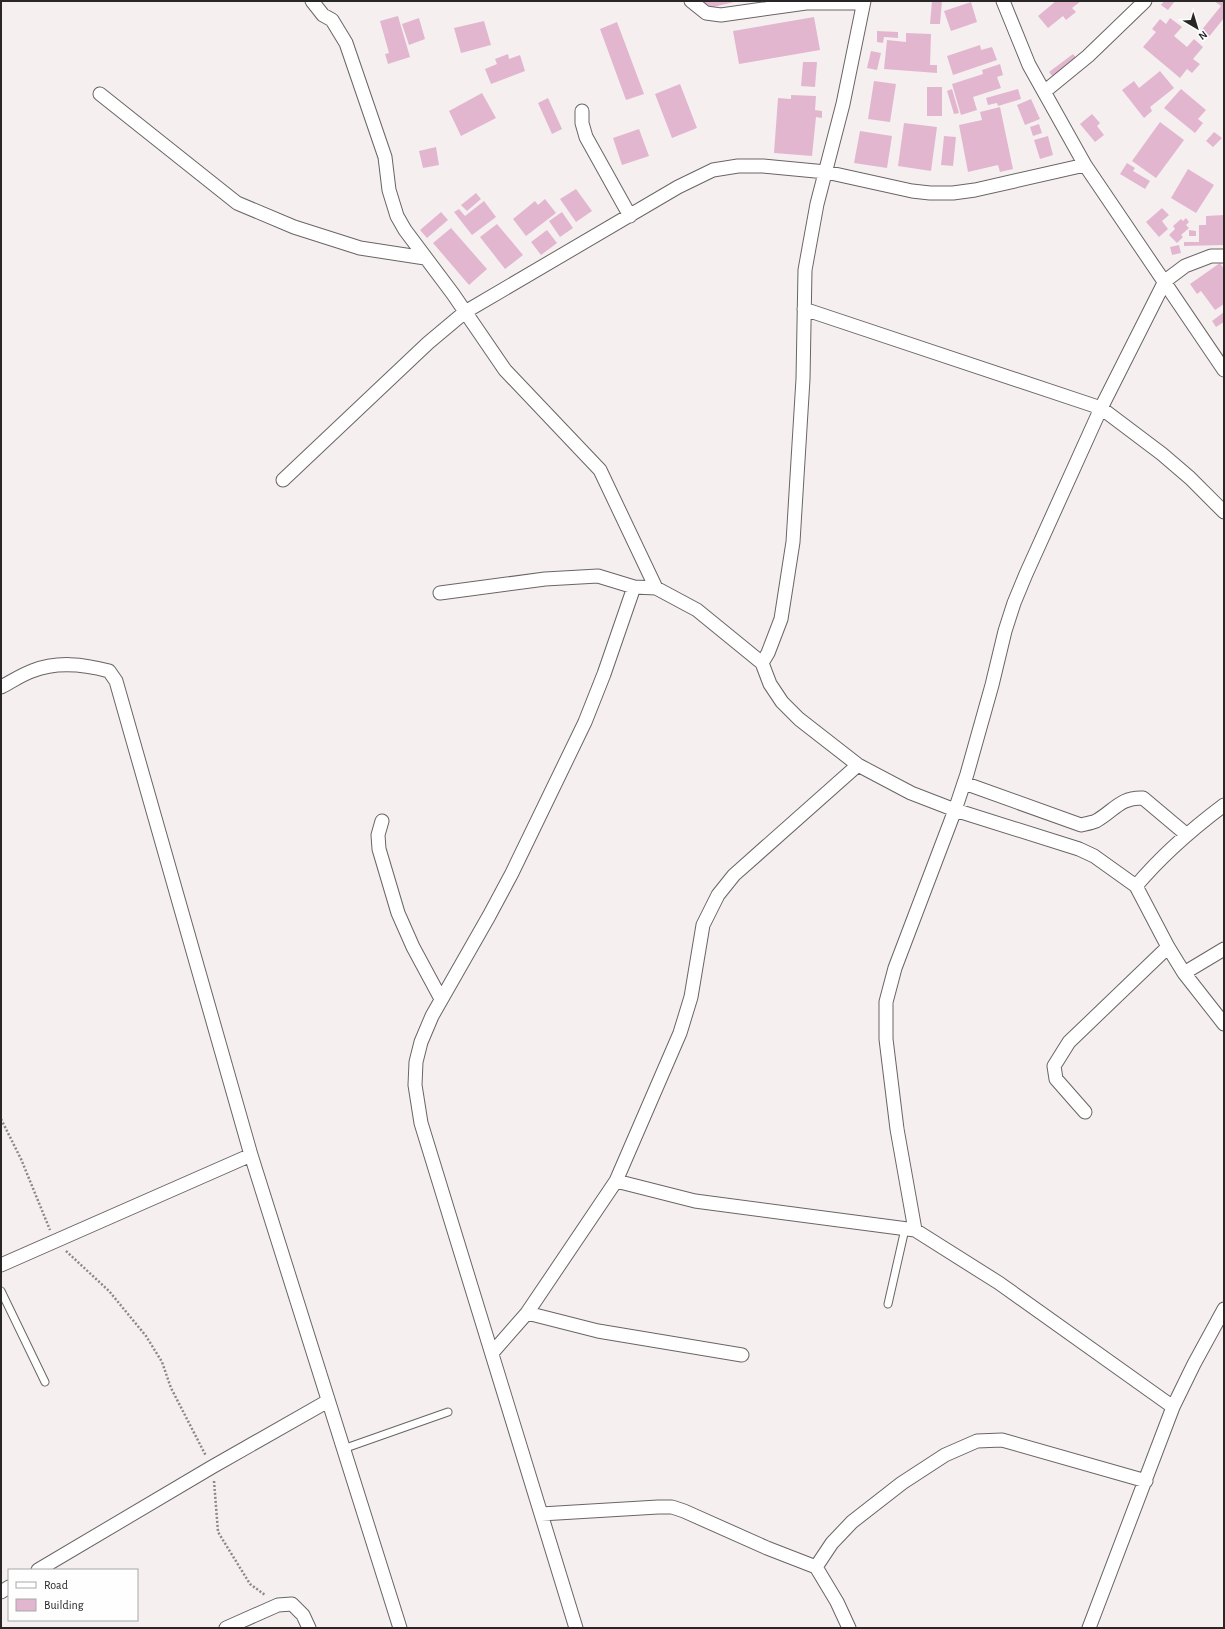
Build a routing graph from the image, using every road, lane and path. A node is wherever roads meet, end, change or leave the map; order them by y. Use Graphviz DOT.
graph roads {
  1 [pos="312,1"];
  2 [pos="691,1"];
  3 [pos="1003,1"];
  4 [pos="1145,1"];
  5 [pos="864,2"];
  6 [pos="1044,92"];
  7 [pos="100,94"];
  8 [pos="582,110"];
  9 [pos="1085,165"];
  10 [pos="826,172"];
  11 [pos="630,216"];
  12 [pos="1224,256"];
  13 [pos="426,258"];
  14 [pos="1165,281"];
  15 [pos="804,309"];
  16 [pos="465,312"];
  17 [pos="1224,370"];
  18 [pos="1101,408"];
  19 [pos="283,480"];
  20 [pos="1224,512"];
  21 [pos="634,587"];
  22 [pos="656,588"];
  23 [pos="440,593"];
  24 [pos="762,663"];
  25 [pos="1,687"];
  26 [pos="858,765"];
  27 [pos="964,783"];
  28 [pos="1224,805"];
  29 [pos="955,810"];
  30 [pos="382,821"];
  31 [pos="1187,835"];
  32 [pos="1136,886"];
  33 [pos="1168,948"];
  34 [pos="1224,949"];
  35 [pos="1184,973"];
  36 [pos="441,999"];
  37 [pos="1224,1024"];
  38 [pos="1085,1112"];
  39 [pos="1,1119"];
  40 [pos="251,1155"];
  41 [pos="616,1182"];
  42 [pos="910,1230"];
  43 [pos="55,1241"];
  44 [pos="1,1265"];
  45 [pos="1,1291"];
  46 [pos="888,1304"];
  47 [pos="1224,1309"];
  48 [pos="527,1313"];
  49 [pos="492,1353"];
  50 [pos="742,1355"];
  51 [pos="45,1382"];
  52 [pos="328,1401"];
  53 [pos="1173,1407"];
  54 [pos="448,1412"];
  55 [pos="343,1448"];
  56 [pos="212,1467"];
  57 [pos="1146,1481"];
  58 [pos="541,1514"];
  59 [pos="816,1567"];
  60 [pos="40,1569"];
  61 [pos="278,1605"];
  62 [pos="226,1628"];
  63 [pos="309,1628"];
  64 [pos="400,1628"];
  65 [pos="576,1628"];
  66 [pos="849,1628"];
  67 [pos="1089,1628"];
  1 -- 13 [label="street"];
  2 -- 5 [label="street"];
  3 -- 6 [label="street"];
  4 -- 6 [label="street"];
  5 -- 10 [label="street"];
  6 -- 9 [label="street"];
  7 -- 13 [label="street"];
  8 -- 11 [label="street"];
  9 -- 10 [label="street"];
  9 -- 14 [label="street"];
  10 -- 11 [label="street"];
  10 -- 15 [label="street"];
  11 -- 16 [label="street"];
  12 -- 14 [label="street"];
  13 -- 16 [label="street"];
  14 -- 17 [label="street"];
  14 -- 18 [label="street"];
  15 -- 18 [label="street"];
  15 -- 24 [label="street"];
  16 -- 19 [label="street"];
  16 -- 22 [label="street"];
  18 -- 20 [label="street"];
  18 -- 27 [label="street"];
  21 -- 22 [label="street"];
  21 -- 23 [label="street"];
  21 -- 36 [label="street"];
  22 -- 24 [label="street"];
  24 -- 26 [label="street"];
  25 -- 40 [label="street"];
  26 -- 29 [label="street"];
  26 -- 41 [label="street"];
  27 -- 29 [label="street"];
  27 -- 31 [label="street"];
  28 -- 31 [label="street"];
  29 -- 32 [label="street"];
  29 -- 42 [label="street"];
  30 -- 36 [label="street"];
  31 -- 32 [label="street"];
  32 -- 33 [label="street"];
  33 -- 35 [label="street"];
  33 -- 38 [label="street"];
  34 -- 35 [label="street"];
  35 -- 37 [label="street"];
  36 -- 49 [label="street"];
  39 -- 43 [label="path"];
  40 -- 43 [label="street"];
  40 -- 52 [label="street"];
  41 -- 42 [label="street"];
  41 -- 48 [label="street"];
  42 -- 46 [label="lane"];
  42 -- 53 [label="street"];
  43 -- 44 [label="street"];
  43 -- 56 [label="path"];
  45 -- 51 [label="lane"];
  47 -- 53 [label="street"];
  48 -- 49 [label="street"];
  48 -- 50 [label="street"];
  49 -- 58 [label="street"];
  52 -- 55 [label="street"];
  52 -- 56 [label="street"];
  53 -- 57 [label="street"];
  54 -- 55 [label="lane"];
  55 -- 64 [label="street"];
  56 -- 60 [label="street"];
  56 -- 61 [label="path"];
  57 -- 59 [label="street"];
  57 -- 67 [label="street"];
  58 -- 59 [label="street"];
  58 -- 65 [label="street"];
  59 -- 66 [label="street"];
  61 -- 62 [label="street"];
  61 -- 63 [label="street"];
}
